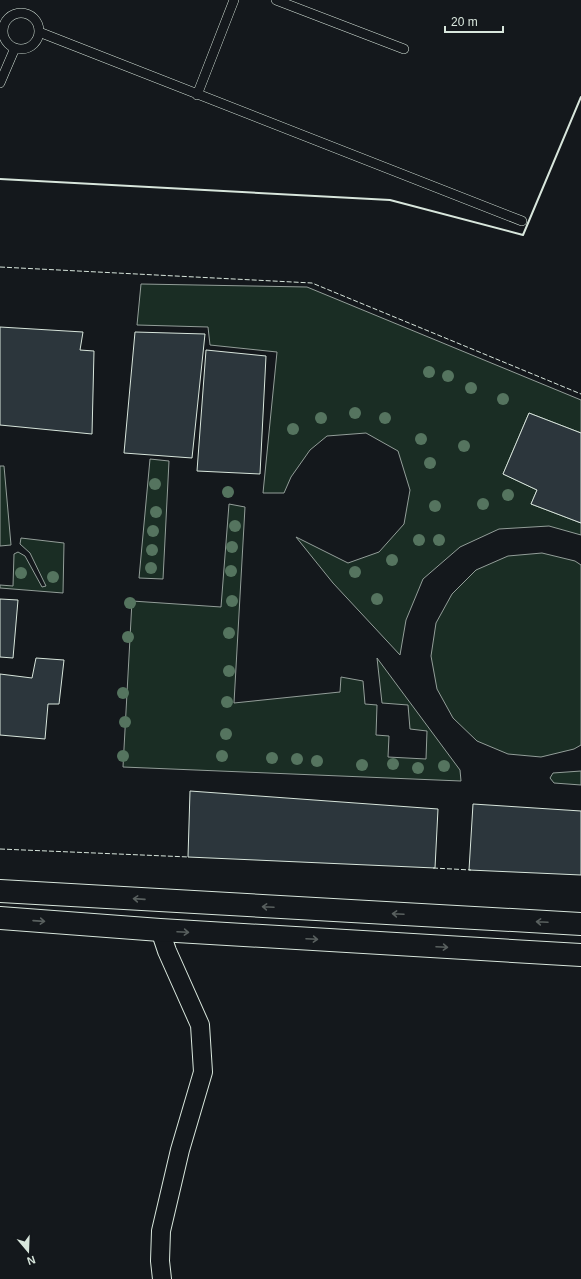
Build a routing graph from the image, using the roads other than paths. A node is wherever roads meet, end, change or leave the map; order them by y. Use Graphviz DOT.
graph roads {
  1 [pos="234,0"];
  2 [pos="276,0"];
  3 [pos="4,17"];
  4 [pos="39,32"];
  5 [pos="2,38"];
  6 [pos="15,48"];
  7 [pos="404,49"];
  8 [pos="0,83"];
  9 [pos="197,95"];
  10 [pos="522,221"];
  11 [pos="0,891"];
  12 [pos="162,901"];
  13 [pos="0,918"];
  14 [pos="581,924"];
  15 [pos="160,930"];
  16 [pos="581,955"];
  17 [pos="162,1279"];
  1 -- 9 [label="lane"];
  2 -- 7 [label="lane"];
  3 -- 4 [label="lane"];
  3 -- 5 [label="lane"];
  4 -- 6 [label="lane"];
  4 -- 9 [label="lane"];
  5 -- 6 [label="lane"];
  6 -- 8 [label="lane"];
  9 -- 10 [label="lane"];
  12 -- 11 [label="street, one-way"];
  14 -- 12 [label="street, one-way"];
  12 -- 15 [label="street"];
  13 -- 15 [label="street, one-way"];
  15 -- 16 [label="street, one-way"];
  15 -- 17 [label="street"];
}
